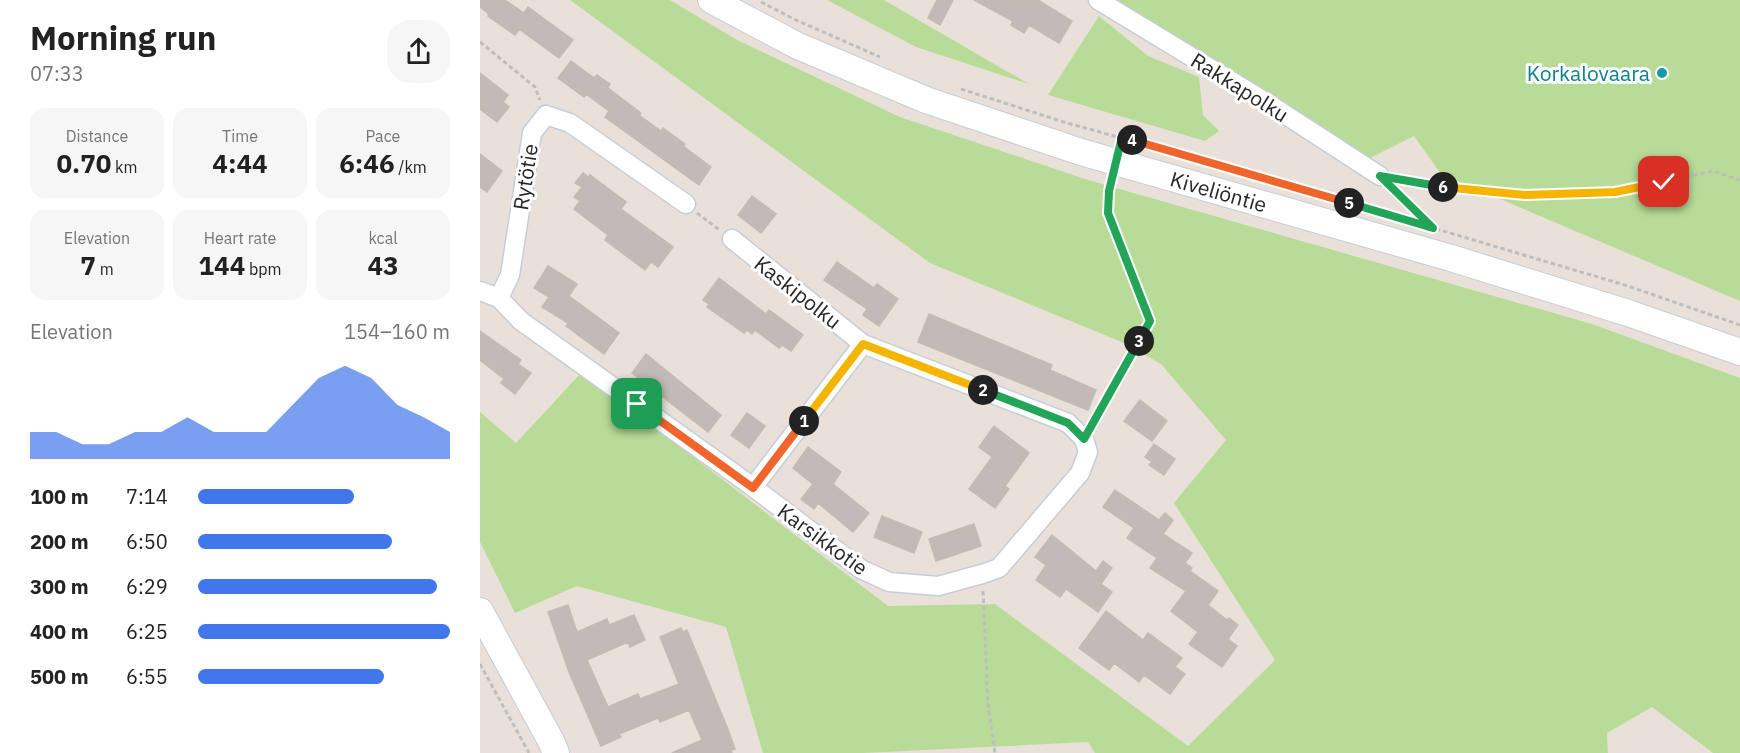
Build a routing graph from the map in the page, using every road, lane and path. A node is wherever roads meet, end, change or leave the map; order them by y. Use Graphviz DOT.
graph roads {
  1 [pos="711,0"];
  2 [pos="758,0"];
  3 [pos="1098,0"];
  4 [pos="480,42"];
  5 [pos="887,60"];
  6 [pos="960,88"];
  7 [pos="546,115"];
  8 [pos="1122,137"];
  9 [pos="1116,162"];
  10 [pos="1380,176"];
  11 [pos="1740,180"];
  12 [pos="686,204"];
  13 [pos="1433,228"];
  14 [pos="732,239"];
  15 [pos="480,291"];
  16 [pos="499,298"];
  17 [pos="1740,325"];
  18 [pos="863,344"];
  19 [pos="1740,352"];
  20 [pos="1084,439"];
  21 [pos="753,488"];
  22 [pos="982,574"];
  23 [pos="482,619"];
  24 [pos="480,664"];
  25 [pos="529,753"];
  26 [pos="556,753"];
  27 [pos="995,753"];
  1 -- 9 [label="street, Kiveliöntie"];
  2 -- 5 [label="path"];
  3 -- 10 [label="street, Rakkapolku"];
  4 -- 7 [label="path"];
  6 -- 8 [label="path"];
  7 -- 12 [label="street, Rytötie"];
  7 -- 16 [label="street, Rytötie"];
  8 -- 9 [label="path"];
  8 -- 13 [label="path"];
  9 -- 19 [label="street, Kiveliöntie"];
  9 -- 20 [label="path"];
  10 -- 11 [label="path"];
  10 -- 13 [label="path"];
  12 -- 14 [label="path"];
  13 -- 17 [label="path"];
  14 -- 18 [label="street, Kaskipolku"];
  15 -- 16 [label="street, Karsikkotie"];
  16 -- 21 [label="street, Karsikkotie"];
  18 -- 20 [label="street, Kaskipolku"];
  18 -- 21 [label="street"];
  20 -- 22 [label="street, Karsikkotie"];
  21 -- 22 [label="street, Karsikkotie"];
  22 -- 27 [label="path"];
  23 -- 26 [label="street"];
  24 -- 25 [label="path"];
}
